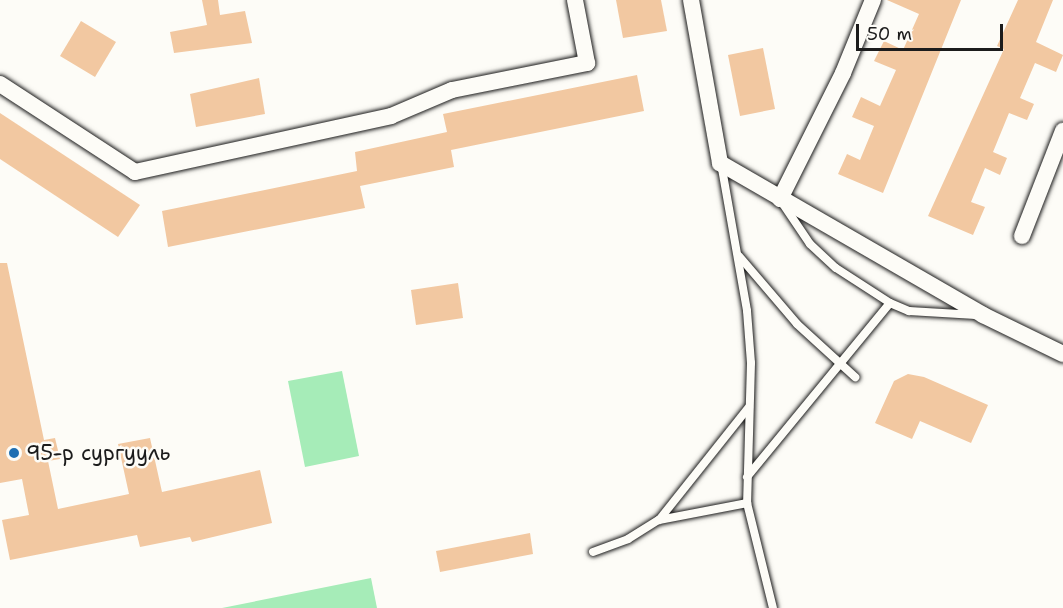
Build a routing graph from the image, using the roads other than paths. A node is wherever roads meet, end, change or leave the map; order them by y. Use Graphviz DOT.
graph roads {
  1 [pos="575,0"];
  2 [pos="691,0"];
  3 [pos="873,0"];
  4 [pos="0,84"];
  5 [pos="1063,131"];
  6 [pos="720,163"];
  7 [pos="780,199"];
  8 [pos="1022,236"];
  9 [pos="739,256"];
  10 [pos="890,303"];
  11 [pos="983,315"];
  12 [pos="1063,354"];
  13 [pos="841,364"];
  14 [pos="855,377"];
  15 [pos="749,407"];
  16 [pos="746,477"];
  17 [pos="747,502"];
  18 [pos="659,520"];
  19 [pos="593,552"];
  20 [pos="772,608"];
  1 -- 4 [label="street"];
  2 -- 6 [label="street"];
  3 -- 7 [label="street"];
  5 -- 8 [label="street"];
  6 -- 7 [label="street"];
  6 -- 9 [label="lane"];
  7 -- 10 [label="lane"];
  7 -- 11 [label="street"];
  9 -- 13 [label="lane"];
  9 -- 15 [label="lane"];
  10 -- 11 [label="lane"];
  10 -- 13 [label="lane"];
  11 -- 12 [label="street"];
  13 -- 14 [label="lane"];
  13 -- 16 [label="lane"];
  15 -- 16 [label="lane"];
  15 -- 18 [label="lane"];
  16 -- 17 [label="lane"];
  17 -- 18 [label="lane"];
  17 -- 20 [label="lane"];
  18 -- 19 [label="lane"];
}
